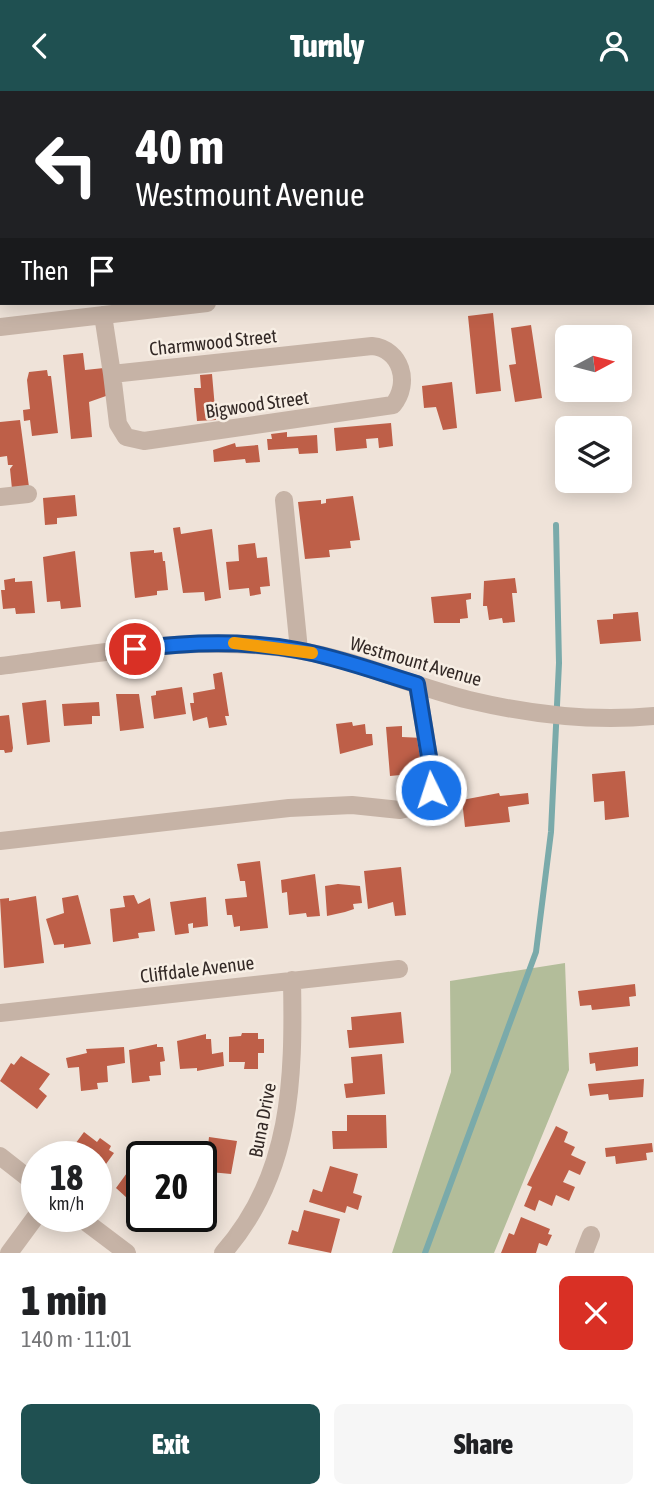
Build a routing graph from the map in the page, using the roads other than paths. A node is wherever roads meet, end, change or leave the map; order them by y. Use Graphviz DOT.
graph roads {
  1 [pos="190,305"];
  2 [pos="103,315"];
  3 [pos="0,327"];
  4 [pos="111,374"];
  5 [pos="393,405"];
  6 [pos="28,494"];
  7 [pos="0,497"];
  8 [pos="284,500"];
  9 [pos="299,650"];
  10 [pos="0,666"];
  11 [pos="417,684"];
  12 [pos="654,716"];
  13 [pos="0,841"];
  14 [pos="399,969"];
  15 [pos="292,980"];
  16 [pos="0,1013"];
  17 [pos="0,1156"];
  18 [pos="21,1172"];
  19 [pos="25,1232"];
  20 [pos="99,1232"];
  21 [pos="591,1235"];
  22 [pos="9,1253"];
  23 [pos="127,1253"];
  24 [pos="223,1253"];
  25 [pos="584,1253"];
  1 -- 2 [label="street"];
  2 -- 3 [label="street"];
  2 -- 4 [label="street"];
  4 -- 5 [label="street, Bigwood Street"];
  4 -- 5 [label="street, Charmwood Street"];
  6 -- 7 [label="street"];
  8 -- 9 [label="street"];
  9 -- 10 [label="street, Westmount Avenue"];
  9 -- 11 [label="street, Westmount Avenue"];
  11 -- 12 [label="street, Westmount Avenue"];
  11 -- 13 [label="street"];
  14 -- 15 [label="street, Cliffdale Avenue"];
  15 -- 16 [label="street, Cliffdale Avenue"];
  15 -- 24 [label="street, Buna Drive"];
  17 -- 18 [label="street"];
  19 -- 22 [label="street"];
  20 -- 23 [label="street"];
  21 -- 25 [label="street"];
}
